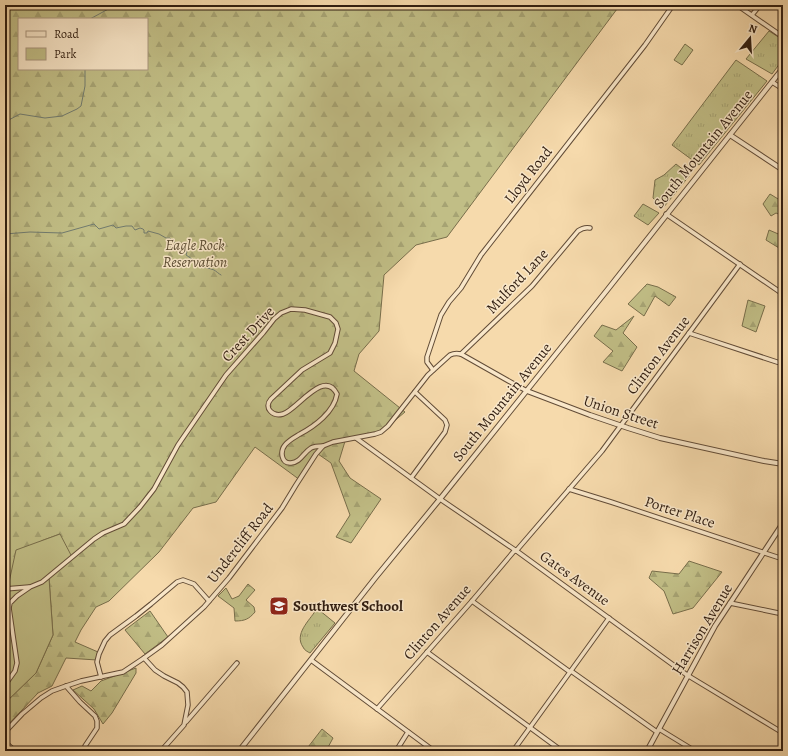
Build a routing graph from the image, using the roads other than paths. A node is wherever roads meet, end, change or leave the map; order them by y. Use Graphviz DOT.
graph roads {
  1 [pos="673,5"];
  2 [pos="737,5"];
  3 [pos="760,5"];
  4 [pos="752,15"];
  5 [pos="783,37"];
  6 [pos="783,68"];
  7 [pos="772,82"];
  8 [pos="783,89"];
  9 [pos="730,135"];
  10 [pos="783,170"];
  11 [pos="666,214"];
  12 [pos="590,228"];
  13 [pos="740,264"];
  14 [pos="783,293"];
  15 [pos="689,333"];
  16 [pos="462,354"];
  17 [pos="783,364"];
  18 [pos="433,370"];
  19 [pos="527,391"];
  20 [pos="415,392"];
  21 [pos="620,426"];
  22 [pos="356,438"];
  23 [pos="323,446"];
  24 [pos="783,464"];
  25 [pos="411,478"];
  26 [pos="569,489"];
  27 [pos="440,499"];
  28 [pos="783,523"];
  29 [pos="516,550"];
  30 [pos="764,552"];
  31 [pos="783,559"];
  32 [pos="30,587"];
  33 [pos="5,590"];
  34 [pos="5,597"];
  35 [pos="210,601"];
  36 [pos="472,601"];
  37 [pos="730,603"];
  38 [pos="9,608"];
  39 [pos="783,614"];
  40 [pos="609,618"];
  41 [pos="427,652"];
  42 [pos="144,658"];
  43 [pos="311,660"];
  44 [pos="237,663"];
  45 [pos="570,672"];
  46 [pos="687,675"];
  47 [pos="101,677"];
  48 [pos="5,686"];
  49 [pos="66,686"];
  50 [pos="377,709"];
  51 [pos="184,725"];
  52 [pos="530,727"];
  53 [pos="658,730"];
  54 [pos="5,732"];
  55 [pos="408,732"];
  56 [pos="783,733"];
  57 [pos="5,742"];
  58 [pos="15,751"];
  59 [pos="86,751"];
  60 [pos="161,751"];
  61 [pos="239,751"];
  62 [pos="396,751"];
  63 [pos="434,751"];
  64 [pos="513,751"];
  65 [pos="562,751"];
  66 [pos="646,751"];
  67 [pos="695,751"];
  1 -- 18 [label="street, Lloyd Road"];
  2 -- 4 [label="street"];
  3 -- 4 [label="street"];
  4 -- 5 [label="street"];
  6 -- 7 [label="street, South Mountain Avenue"];
  7 -- 8 [label="street"];
  7 -- 9 [label="street, South Mountain Avenue"];
  9 -- 10 [label="street"];
  9 -- 11 [label="street, South Mountain Avenue"];
  11 -- 13 [label="street"];
  11 -- 19 [label="street, South Mountain Avenue"];
  12 -- 16 [label="street, Mulford Lane"];
  13 -- 14 [label="street"];
  13 -- 15 [label="street, Clinton Avenue"];
  15 -- 17 [label="street"];
  15 -- 21 [label="street, Clinton Avenue"];
  16 -- 18 [label="street"];
  16 -- 19 [label="street, Union Street"];
  18 -- 20 [label="street"];
  19 -- 21 [label="street, Union Street"];
  19 -- 27 [label="street, South Mountain Avenue"];
  20 -- 22 [label="street"];
  20 -- 25 [label="street"];
  21 -- 24 [label="street, Union Street"];
  21 -- 26 [label="street, Clinton Avenue"];
  22 -- 23 [label="street"];
  22 -- 25 [label="street, Gates Avenue"];
  23 -- 32 [label="street, Crest Drive"];
  23 -- 35 [label="street, Undercliff Road"];
  25 -- 27 [label="street, Gates Avenue"];
  26 -- 29 [label="street, Clinton Avenue"];
  26 -- 30 [label="street, Porter Place"];
  27 -- 29 [label="street, Gates Avenue"];
  27 -- 43 [label="street, South Mountain Avenue"];
  28 -- 30 [label="street, Harrison Avenue"];
  29 -- 36 [label="street, Clinton Avenue"];
  29 -- 40 [label="street, Gates Avenue"];
  30 -- 31 [label="street, Porter Place"];
  30 -- 37 [label="street, Harrison Avenue"];
  32 -- 33 [label="street, Crest Drive"];
  32 -- 38 [label="street, Crest Drive"];
  34 -- 38 [label="street"];
  35 -- 42 [label="street, Undercliff Road"];
  35 -- 47 [label="street"];
  36 -- 41 [label="street, Clinton Avenue"];
  36 -- 45 [label="street"];
  37 -- 39 [label="street"];
  37 -- 46 [label="street, Harrison Avenue"];
  38 -- 48 [label="street"];
  40 -- 45 [label="street"];
  40 -- 46 [label="street, Gates Avenue"];
  41 -- 50 [label="street, Clinton Avenue"];
  41 -- 52 [label="street"];
  42 -- 47 [label="street, Undercliff Road"];
  42 -- 51 [label="street"];
  43 -- 50 [label="street"];
  43 -- 61 [label="street, South Mountain Avenue"];
  44 -- 51 [label="street"];
  45 -- 52 [label="street"];
  45 -- 53 [label="street"];
  46 -- 53 [label="street, Harrison Avenue"];
  46 -- 56 [label="street, Gates Avenue"];
  47 -- 49 [label="street, Undercliff Road"];
  49 -- 54 [label="street, Undercliff Road"];
  49 -- 59 [label="street"];
  50 -- 55 [label="street"];
  51 -- 60 [label="street"];
  52 -- 64 [label="street"];
  52 -- 65 [label="street"];
  53 -- 66 [label="street, Harrison Avenue"];
  53 -- 67 [label="street"];
  55 -- 62 [label="street"];
  55 -- 63 [label="street"];
  57 -- 58 [label="street"];
}
